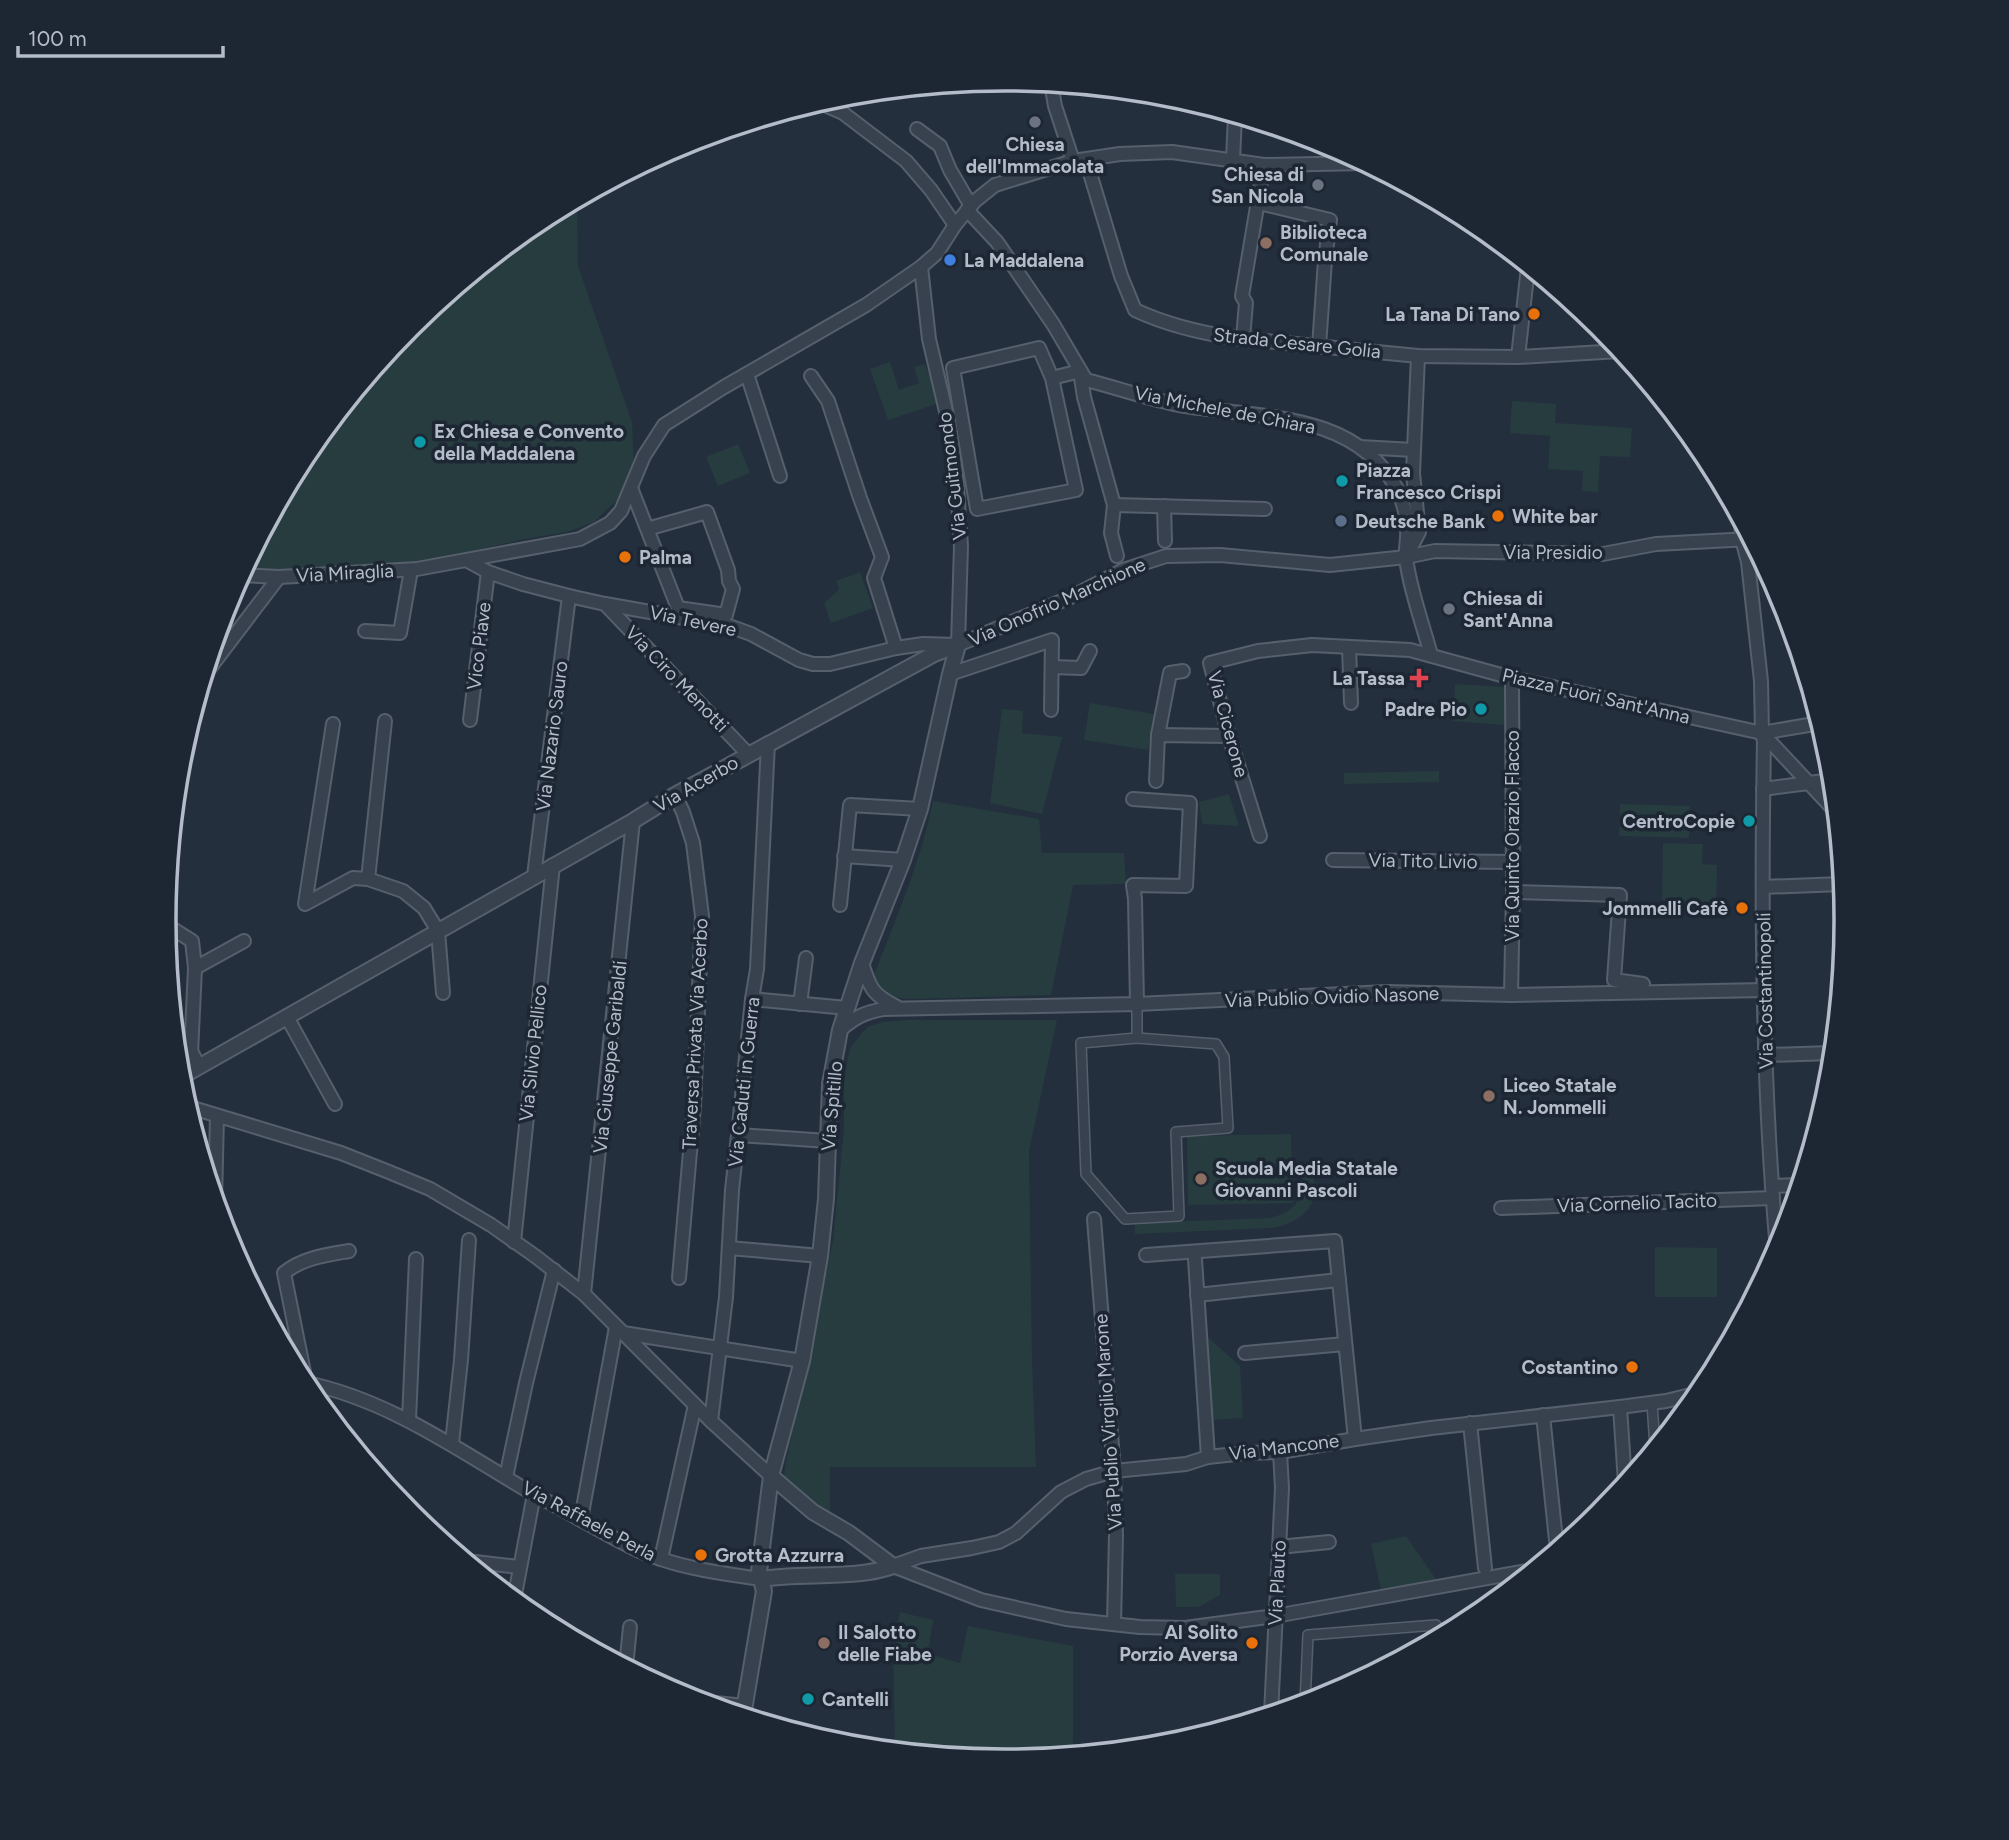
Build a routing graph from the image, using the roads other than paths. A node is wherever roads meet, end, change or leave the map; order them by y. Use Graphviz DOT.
graph roads {
  1 [pos="1053,93"];
  2 [pos="837,108"];
  3 [pos="1235,124"];
  4 [pos="917,129"];
  5 [pos="1233,160"];
  6 [pos="1080,161"];
  7 [pos="1341,163"];
  8 [pos="1264,165"];
  9 [pos="1259,204"];
  10 [pos="969,208"];
  11 [pos="955,225"];
  12 [pos="921,267"];
  13 [pos="1527,277"];
  14 [pos="1243,338"];
  15 [pos="1320,346"];
  16 [pos="1608,352"];
  17 [pos="1418,356"];
  18 [pos="1518,356"];
  19 [pos="1080,371"];
  20 [pos="747,374"];
  21 [pos="811,376"];
  22 [pos="1052,378"];
  23 [pos="1360,447"];
  24 [pos="1413,450"];
  25 [pos="780,476"];
  26 [pos="631,488"];
  27 [pos="1114,505"];
  28 [pos="1164,506"];
  29 [pos="1265,509"];
  30 [pos="648,529"];
  31 [pos="1740,539"];
  32 [pos="1165,541"];
  33 [pos="1747,551"];
  34 [pos="1117,556"];
  35 [pos="1406,557"];
  36 [pos="468,561"];
  37 [pos="411,570"];
  38 [pos="488,572"];
  39 [pos="251,576"];
  40 [pos="279,577"];
  41 [pos="569,596"];
  42 [pos="605,604"];
  43 [pos="365,631"];
  44 [pos="958,645"];
  45 [pos="1349,647"];
  46 [pos="896,648"];
  47 [pos="1090,651"];
  48 [pos="1431,655"];
  49 [pos="218,659"];
  50 [pos="1052,671"];
  51 [pos="1184,671"];
  52 [pos="950,674"];
  53 [pos="1080,676"];
  54 [pos="1512,678"];
  55 [pos="1350,703"];
  56 [pos="1051,710"];
  57 [pos="470,720"];
  58 [pos="385,721"];
  59 [pos="332,724"];
  60 [pos="1810,725"];
  61 [pos="1762,733"];
  62 [pos="1158,735"];
  63 [pos="1229,736"];
  64 [pos="768,743"];
  65 [pos="748,754"];
  66 [pos="1156,781"];
  67 [pos="1821,781"];
  68 [pos="1810,783"];
  69 [pos="1763,789"];
  70 [pos="675,795"];
  71 [pos="1133,799"];
  72 [pos="1824,799"];
  73 [pos="920,809"];
  74 [pos="633,821"];
  75 [pos="1261,836"];
  76 [pos="844,856"];
  77 [pos="903,860"];
  78 [pos="1333,860"];
  79 [pos="1513,862"];
  80 [pos="553,865"];
  81 [pos="534,876"];
  82 [pos="368,879"];
  83 [pos="1833,884"];
  84 [pos="1763,887"];
  85 [pos="1513,892"];
  86 [pos="840,905"];
  87 [pos="438,930"];
  88 [pos="176,931"];
  89 [pos="244,941"];
  90 [pos="806,958"];
  91 [pos="862,963"];
  92 [pos="195,968"];
  93 [pos="1643,984"];
  94 [pos="1764,990"];
  95 [pos="443,993"];
  96 [pos="1511,995"];
  97 [pos="752,999"];
  98 [pos="800,1004"];
  99 [pos="1138,1004"];
  100 [pos="848,1008"];
  101 [pos="900,1009"];
  102 [pos="287,1017"];
  103 [pos="840,1030"];
  104 [pos="1138,1038"];
  105 [pos="185,1043"];
  106 [pos="1822,1053"];
  107 [pos="1766,1055"];
  108 [pos="187,1056"];
  109 [pos="198,1068"];
  110 [pos="190,1072"];
  111 [pos="335,1104"];
  112 [pos="198,1110"];
  113 [pos="217,1116"];
  114 [pos="738,1135"];
  115 [pos="828,1141"];
  116 [pos="216,1175"];
  117 [pos="1789,1187"];
  118 [pos="1772,1192"];
  119 [pos="1502,1208"];
  120 [pos="1094,1219"];
  121 [pos="1775,1225"];
  122 [pos="469,1240"];
  123 [pos="514,1242"];
  124 [pos="729,1248"];
  125 [pos="349,1251"];
  126 [pos="1146,1255"];
  127 [pos="820,1256"];
  128 [pos="416,1259"];
  129 [pos="1195,1259"];
  130 [pos="554,1270"];
  131 [pos="678,1278"];
  132 [pos="1339,1280"];
  133 [pos="584,1294"];
  134 [pos="1197,1295"];
  135 [pos="620,1330"];
  136 [pos="1345,1344"];
  137 [pos="721,1348"];
  138 [pos="1245,1353"];
  139 [pos="299,1354"];
  140 [pos="802,1361"];
  141 [pos="319,1387"];
  142 [pos="1683,1396"];
  143 [pos="1652,1403"];
  144 [pos="695,1405"];
  145 [pos="1620,1407"];
  146 [pos="1543,1415"];
  147 [pos="409,1420"];
  148 [pos="711,1421"];
  149 [pos="1470,1423"];
  150 [pos="1654,1435"];
  151 [pos="1354,1439"];
  152 [pos="452,1443"];
  153 [pos="1280,1452"];
  154 [pos="1208,1457"];
  155 [pos="1114,1471"];
  156 [pos="1624,1471"];
  157 [pos="771,1476"];
  158 [pos="506,1478"];
  159 [pos="534,1494"];
  160 [pos="581,1519"];
  161 [pos="1556,1539"];
  162 [pos="1329,1542"];
  163 [pos="1279,1547"];
  164 [pos="661,1559"];
  165 [pos="482,1563"];
  166 [pos="893,1566"];
  167 [pos="519,1567"];
  168 [pos="1485,1568"];
  169 [pos="1515,1573"];
  170 [pos="761,1579"];
  171 [pos="516,1589"];
  172 [pos="1275,1616"];
  173 [pos="1114,1624"];
  174 [pos="1436,1625"];
  175 [pos="630,1627"];
  176 [pos="627,1658"];
  177 [pos="1306,1692"];
  178 [pos="1271,1705"];
  179 [pos="745,1707"];
  1 -- 6 [label="street"];
  2 -- 11 [label="street"];
  3 -- 5 [label="street"];
  4 -- 10 [label="street"];
  5 -- 6 [label="street, Via Miraglia"];
  5 -- 8 [label="street, Via Miraglia"];
  6 -- 10 [label="street, Via Miraglia"];
  6 -- 14 [label="street, Strada Cesare Golia"];
  7 -- 8 [label="street, Via Miraglia"];
  8 -- 9 [label="street"];
  9 -- 14 [label="street"];
  9 -- 15 [label="street"];
  10 -- 11 [label="street, Via Miraglia"];
  10 -- 19 [label="street"];
  11 -- 12 [label="street, Via Miraglia"];
  12 -- 20 [label="street, Via Miraglia"];
  12 -- 44 [label="street, Via Guitmondo"];
  13 -- 18 [label="street"];
  14 -- 15 [label="street, Strada Cesare Golia"];
  15 -- 17 [label="street, Strada Cesare Golia"];
  16 -- 18 [label="street, Strada Cesare Golia"];
  17 -- 18 [label="street, Strada Cesare Golia"];
  17 -- 24 [label="street"];
  19 -- 22 [label="street"];
  19 -- 23 [label="street, Via Michele de Chiara"];
  19 -- 27 [label="street"];
  20 -- 25 [label="street"];
  20 -- 26 [label="street, Via Miraglia"];
  21 -- 46 [label="street"];
  22 -- 22 [label="street"];
  23 -- 24 [label="street"];
  23 -- 35 [label="street"];
  24 -- 35 [label="street"];
  26 -- 30 [label="street"];
  26 -- 36 [label="street, Via Miraglia"];
  27 -- 28 [label="street"];
  27 -- 34 [label="street"];
  28 -- 29 [label="street"];
  28 -- 32 [label="street"];
  30 -- 30 [label="street"];
  31 -- 35 [label="street, Via Presidio"];
  33 -- 61 [label="street, Via Costantinopoli"];
  35 -- 44 [label="street, Via Onofrio Marchione"];
  35 -- 48 [label="street"];
  36 -- 37 [label="street, Via Miraglia"];
  36 -- 38 [label="street, Via Tevere"];
  37 -- 40 [label="street, Via Miraglia"];
  37 -- 43 [label="street, Via Miraglia"];
  38 -- 41 [label="street, Via Tevere"];
  38 -- 57 [label="street, Vico Piave"];
  39 -- 40 [label="street"];
  40 -- 49 [label="street, Via Miraglia"];
  41 -- 42 [label="street, Via Tevere"];
  41 -- 81 [label="street, Via Nazario Sauro"];
  42 -- 46 [label="street, Via Tevere"];
  42 -- 65 [label="street, Via Ciro Menotti"];
  44 -- 46 [label="street, Via Tevere"];
  44 -- 52 [label="street, Via Spitillo"];
  44 -- 64 [label="street, Via Acerbo"];
  45 -- 48 [label="street, Via Cicerone"];
  45 -- 55 [label="street"];
  45 -- 63 [label="street, Via Cicerone"];
  47 -- 50 [label="street"];
  48 -- 54 [label="street, Piazza Fuori Sant'Anna"];
  50 -- 52 [label="street"];
  50 -- 53 [label="street"];
  50 -- 56 [label="street"];
  51 -- 62 [label="street"];
  52 -- 73 [label="street, Via Spitillo"];
  54 -- 61 [label="street, Piazza Fuori Sant'Anna"];
  54 -- 79 [label="street, Via Quinto Orazio Flacco"];
  58 -- 82 [label="street"];
  59 -- 82 [label="street"];
  60 -- 61 [label="street"];
  61 -- 68 [label="street"];
  61 -- 69 [label="street, Via Costantinopoli"];
  62 -- 63 [label="street"];
  62 -- 66 [label="street"];
  63 -- 75 [label="street, Via Cicerone"];
  64 -- 65 [label="street, Via Acerbo"];
  64 -- 97 [label="street, Via Caduti in Guerra"];
  65 -- 70 [label="street, Via Acerbo"];
  67 -- 68 [label="street"];
  68 -- 69 [label="street"];
  68 -- 72 [label="street"];
  69 -- 84 [label="street, Via Costantinopoli"];
  70 -- 74 [label="street, Via Acerbo"];
  70 -- 131 [label="street, Traversa Privata Via Acerbo"];
  71 -- 99 [label="street"];
  73 -- 76 [label="street"];
  73 -- 77 [label="street, Via Spitillo"];
  74 -- 80 [label="street, Via Acerbo"];
  74 -- 133 [label="street, Via Giuseppe Garibaldi"];
  76 -- 77 [label="street"];
  76 -- 86 [label="street"];
  77 -- 91 [label="street, Via Spitillo"];
  78 -- 79 [label="street, Via Tito Livio"];
  79 -- 85 [label="street, Via Quinto Orazio Flacco"];
  80 -- 81 [label="street, Via Acerbo"];
  80 -- 123 [label="street, Via Silvio Pellico"];
  81 -- 87 [label="street, Via Acerbo"];
  82 -- 87 [label="street"];
  83 -- 84 [label="street"];
  84 -- 94 [label="street, Via Costantinopoli"];
  85 -- 93 [label="street"];
  85 -- 96 [label="street, Via Quinto Orazio Flacco"];
  87 -- 95 [label="street"];
  87 -- 102 [label="street, Via Acerbo"];
  88 -- 92 [label="street"];
  89 -- 92 [label="street"];
  90 -- 98 [label="street"];
  91 -- 100 [label="street, Via Spitillo"];
  91 -- 101 [label="street"];
  92 -- 105 [label="street"];
  94 -- 96 [label="street, Via Publio Ovidio Nasone"];
  94 -- 107 [label="street, Via Costantinopoli"];
  96 -- 99 [label="street, Via Publio Ovidio Nasone"];
  97 -- 98 [label="street"];
  97 -- 114 [label="street, Via Caduti in Guerra"];
  98 -- 100 [label="street"];
  99 -- 101 [label="street, Via Publio Ovidio Nasone"];
  99 -- 104 [label="street"];
  100 -- 103 [label="street, Via Spitillo"];
  101 -- 103 [label="street, Via Publio Ovidio Nasone"];
  102 -- 109 [label="street, Via Acerbo"];
  102 -- 111 [label="street"];
  103 -- 115 [label="street, Via Spitillo"];
  104 -- 104 [label="street"];
  106 -- 107 [label="street"];
  107 -- 118 [label="street, Via Costantinopoli"];
  108 -- 109 [label="street"];
  109 -- 110 [label="street, Via Acerbo"];
  112 -- 113 [label="street"];
  113 -- 116 [label="street"];
  113 -- 123 [label="street"];
  114 -- 115 [label="street"];
  114 -- 124 [label="street, Via Caduti in Guerra"];
  115 -- 127 [label="street, Via Spitillo"];
  117 -- 118 [label="street, Via Cornelio Tacito"];
  118 -- 119 [label="street, Via Cornelio Tacito"];
  118 -- 121 [label="street, Via Costantinopoli"];
  120 -- 155 [label="street, Via Publio Virgilio Marone"];
  122 -- 152 [label="street"];
  123 -- 130 [label="street"];
  124 -- 127 [label="street"];
  124 -- 137 [label="street, Via Caduti in Guerra"];
  125 -- 139 [label="street, Via Raffaele Perla"];
  126 -- 132 [label="street"];
  127 -- 140 [label="street, Via Spitillo"];
  128 -- 147 [label="street"];
  129 -- 134 [label="street"];
  130 -- 133 [label="street"];
  130 -- 158 [label="street"];
  132 -- 134 [label="street"];
  132 -- 136 [label="street"];
  133 -- 135 [label="street"];
  134 -- 154 [label="street"];
  135 -- 137 [label="street"];
  135 -- 144 [label="street"];
  135 -- 160 [label="street"];
  136 -- 138 [label="street"];
  136 -- 151 [label="street"];
  137 -- 140 [label="street"];
  137 -- 148 [label="street, Via Caduti in Guerra"];
  140 -- 157 [label="street, Via Spitillo"];
  141 -- 147 [label="street, Via Raffaele Perla"];
  142 -- 143 [label="street, Via Mancone"];
  143 -- 145 [label="street, Via Mancone"];
  143 -- 150 [label="street"];
  144 -- 148 [label="street"];
  144 -- 164 [label="street"];
  145 -- 146 [label="street, Via Mancone"];
  145 -- 156 [label="street"];
  146 -- 149 [label="street, Via Mancone"];
  146 -- 161 [label="street"];
  147 -- 152 [label="street, Via Raffaele Perla"];
  148 -- 157 [label="street"];
  149 -- 151 [label="street, Via Mancone"];
  149 -- 168 [label="street"];
  151 -- 153 [label="street, Via Mancone"];
  152 -- 158 [label="street, Via Raffaele Perla"];
  153 -- 154 [label="street, Via Mancone"];
  153 -- 163 [label="street, Via Plauto"];
  154 -- 155 [label="street, Via Mancone"];
  155 -- 166 [label="street, Via Mancone"];
  155 -- 173 [label="street, Via Publio Virgilio Marone"];
  157 -- 166 [label="street"];
  157 -- 170 [label="street, Via Spitillo"];
  158 -- 159 [label="street, Via Raffaele Perla"];
  159 -- 160 [label="street, Via Raffaele Perla"];
  159 -- 167 [label="street"];
  160 -- 164 [label="street, Via Raffaele Perla"];
  162 -- 163 [label="street"];
  163 -- 172 [label="street, Via Plauto"];
  164 -- 170 [label="street, Via Raffaele Perla"];
  165 -- 167 [label="street"];
  166 -- 170 [label="street, Via Raffaele Perla"];
  166 -- 173 [label="street"];
  167 -- 171 [label="street"];
  169 -- 172 [label="street"];
  170 -- 179 [label="street, Via Spitillo"];
  172 -- 173 [label="street"];
  172 -- 178 [label="street, Via Plauto"];
  174 -- 177 [label="street"];
  175 -- 176 [label="street"];
}
